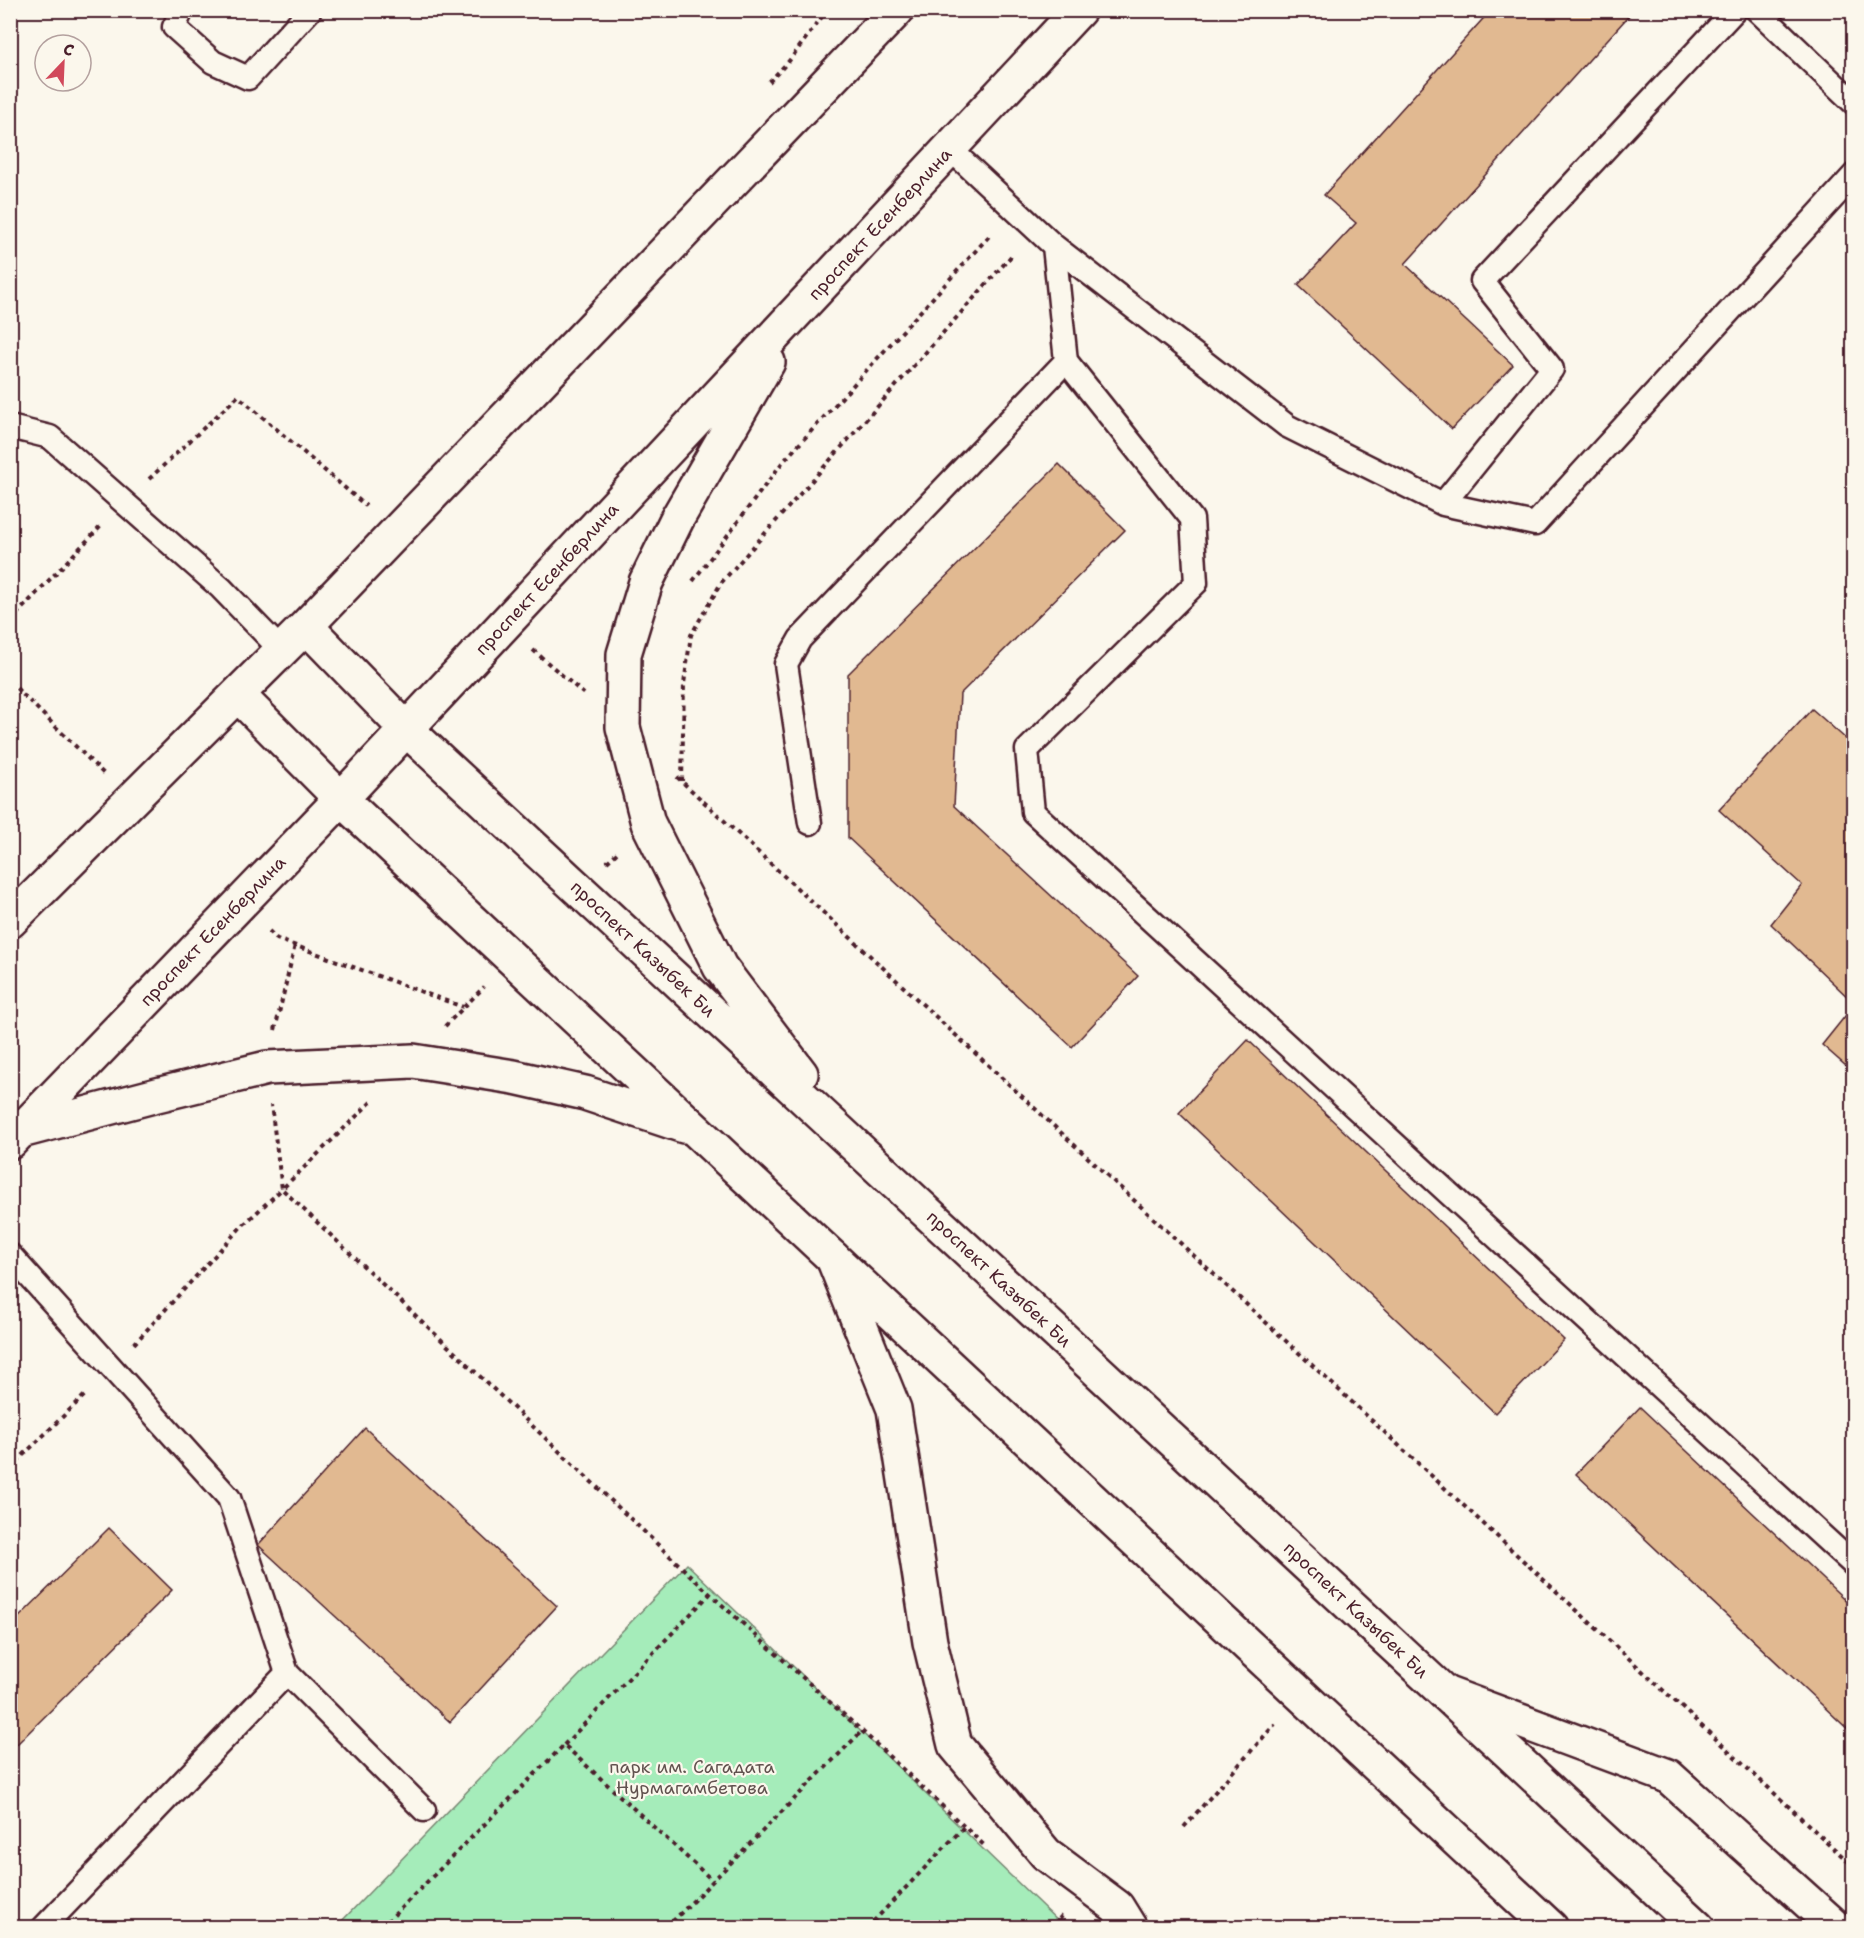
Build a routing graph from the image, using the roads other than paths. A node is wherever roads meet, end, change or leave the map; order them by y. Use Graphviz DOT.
graph roads {
  1 [pos="182,10"];
  2 [pos="310,10"];
  3 [pos="897,10"];
  4 [pos="1079,10"];
  5 [pos="1735,10"];
  6 [pos="1757,10"];
  7 [pos="1854,103"];
  8 [pos="950,148"];
  9 [pos="1854,175"];
  10 [pos="1054,246"];
  11 [pos="797,311"];
  12 [pos="1066,361"];
  13 [pos="10,427"];
  14 [pos="1443,504"];
  15 [pos="306,626"];
  16 [pos="282,651"];
  17 [pos="238,695"];
  18 [pos="406,729"];
  19 [pos="341,799"];
  20 [pos="810,823"];
  21 [pos="10,921"];
  22 [pos="694,1129"];
  23 [pos="16,1136"];
  24 [pos="854,1144"];
  25 [pos="10,1255"];
  26 [pos="833,1258"];
  27 [pos="1854,1565"];
  28 [pos="287,1673"];
  29 [pos="1445,1694"];
  30 [pos="424,1810"];
  31 [pos="43,1928"];
  32 [pos="1130,1928"];
  33 [pos="1551,1928"];
  34 [pos="1698,1928"];
  35 [pos="1837,1928"];
  1 -- 2 [label="lane"];
  3 -- 15 [label="street"];
  4 -- 8 [label="street, проспект Есенберлина"];
  5 -- 14 [label="lane"];
  6 -- 7 [label="lane"];
  8 -- 10 [label="lane"];
  8 -- 11 [label="street, проспект Есенберлина"];
  9 -- 14 [label="lane"];
  10 -- 12 [label="lane"];
  10 -- 14 [label="lane"];
  11 -- 18 [label="street, проспект Есенберлина"];
  11 -- 24 [label="street"];
  12 -- 20 [label="lane"];
  12 -- 27 [label="lane"];
  13 -- 16 [label="lane"];
  15 -- 16 [label="street"];
  15 -- 18 [label="street, проспект Казыбек Би"];
  16 -- 17 [label="street"];
  17 -- 19 [label="street"];
  17 -- 21 [label="street"];
  18 -- 19 [label="street, проспект Есенберлина"];
  18 -- 24 [label="street, проспект Казыбек Би"];
  19 -- 22 [label="street"];
  19 -- 23 [label="street, проспект Есенберлина"];
  22 -- 23 [label="street"];
  22 -- 26 [label="street"];
  24 -- 29 [label="street, проспект Казыбек Би"];
  25 -- 28 [label="lane"];
  26 -- 32 [label="street"];
  26 -- 33 [label="street"];
  28 -- 30 [label="lane"];
  28 -- 31 [label="lane"];
  29 -- 34 [label="street, проспект Казыбек Би"];
  29 -- 35 [label="street"];
}
